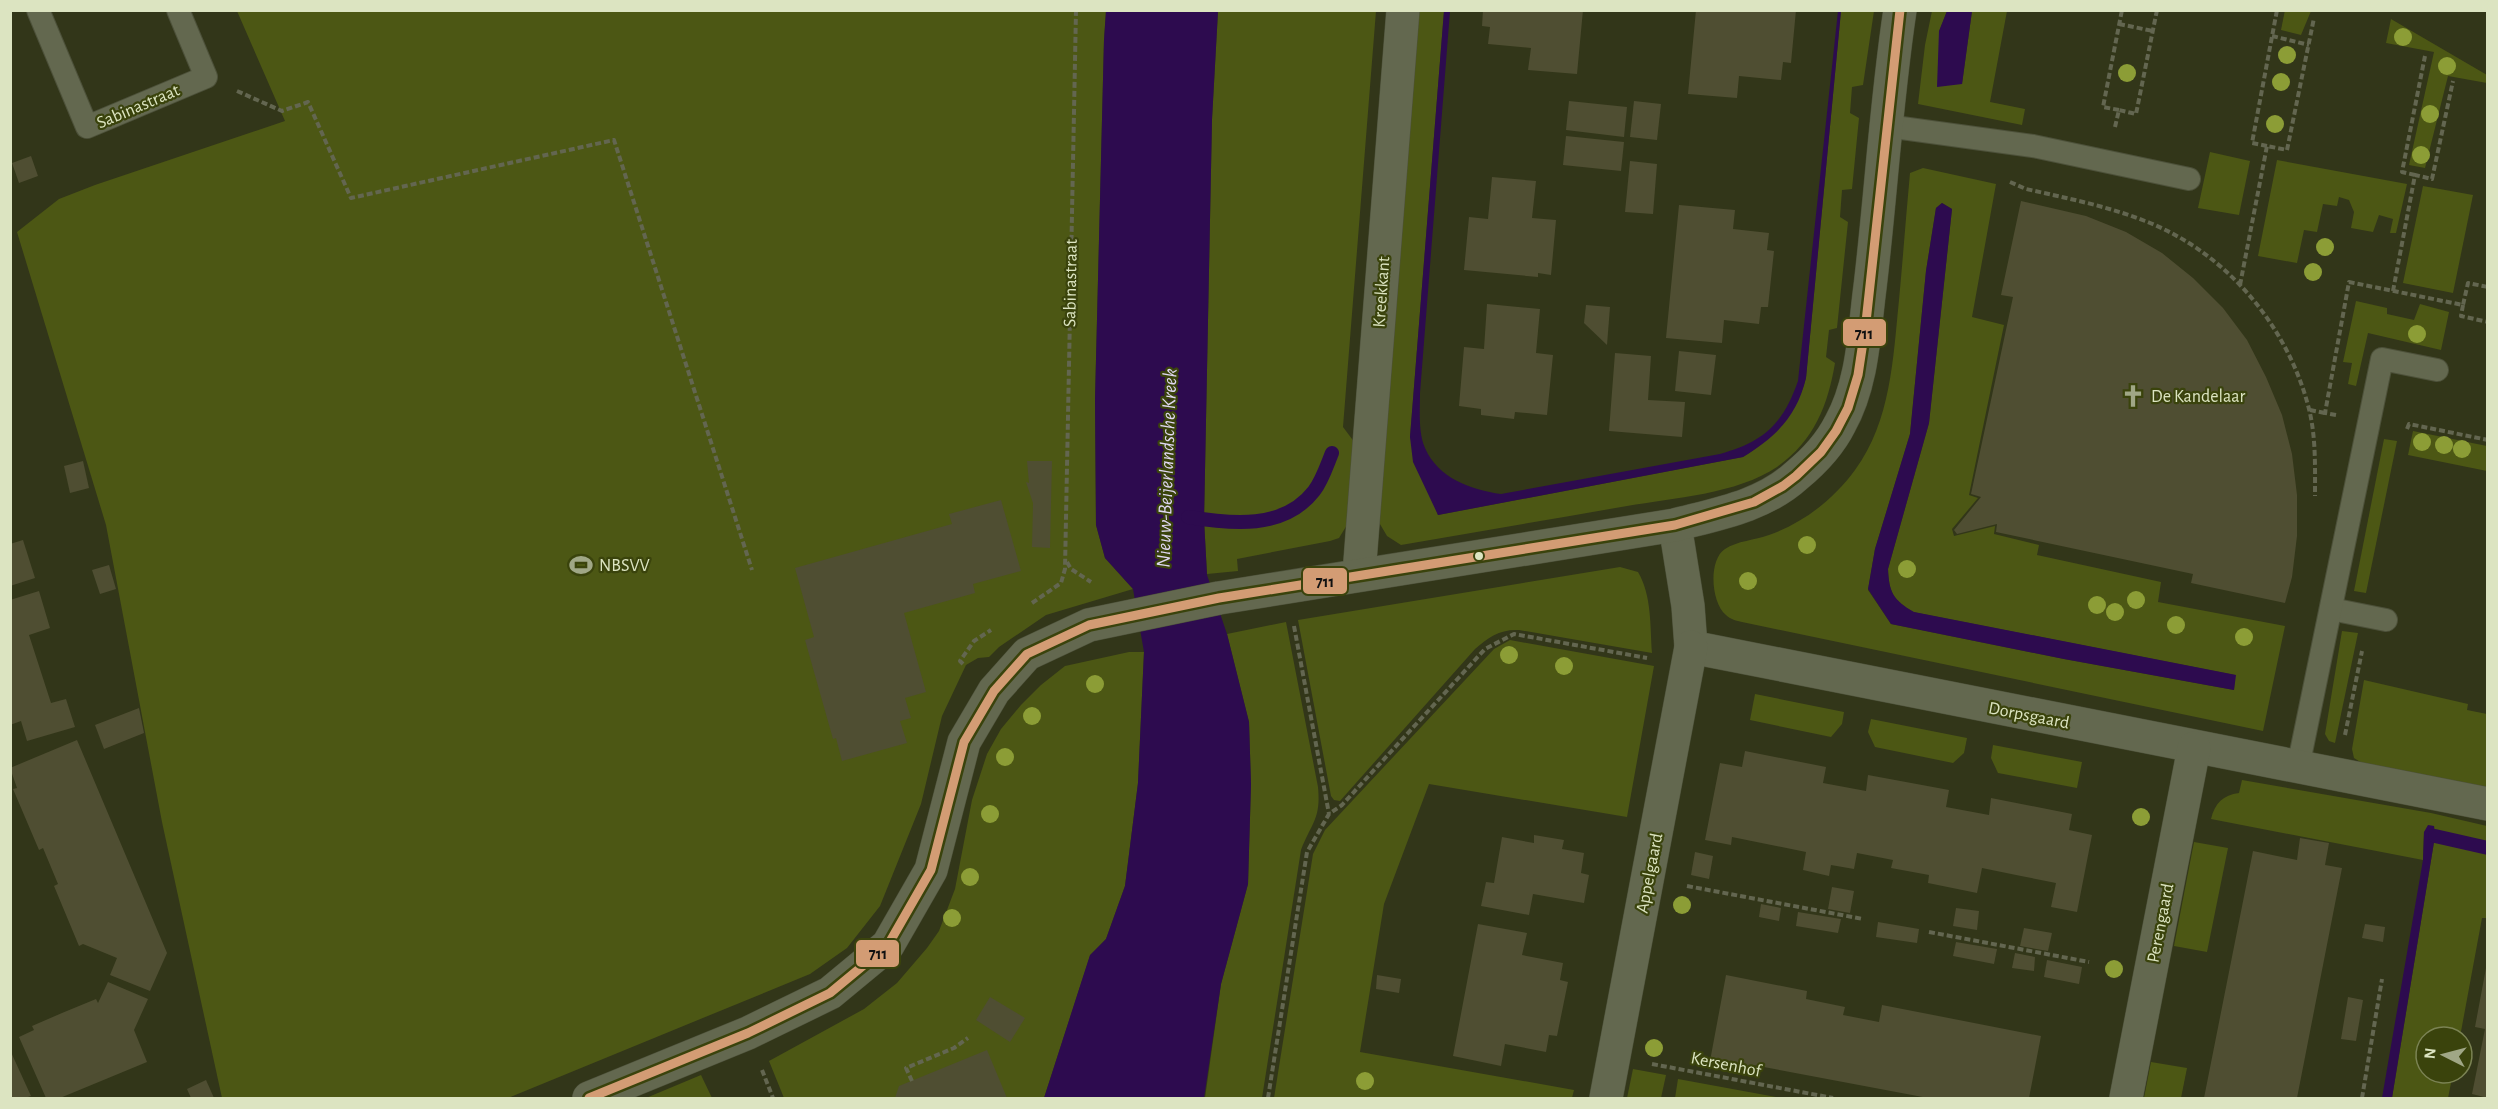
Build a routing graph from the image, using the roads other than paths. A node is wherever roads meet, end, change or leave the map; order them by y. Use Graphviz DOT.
graph roads {
  1 [pos="38,10"];
  2 [pos="178,10"];
  3 [pos="1403,10"];
  4 [pos="1900,10"];
  5 [pos="1887,126"];
  6 [pos="2189,178"];
  7 [pos="2437,370"];
  8 [pos="1675,525"];
  9 [pos="1359,574"];
  10 [pos="2331,609"];
  11 [pos="2377,618"];
  12 [pos="1690,658"];
  13 [pos="2194,748"];
  14 [pos="2298,767"];
  15 [pos="2487,804"];
  16 [pos="589,1098"];
  17 [pos="1606,1098"];
  18 [pos="2126,1098"];
  1 -- 2 [label="lane, Sabinastraat"];
  3 -- 9 [label="street, Kreekkant"];
  4 -- 5 [label="street"];
  5 -- 6 [label="lane"];
  5 -- 8 [label="street"];
  7 -- 10 [label="lane"];
  8 -- 9 [label="street"];
  8 -- 12 [label="street"];
  9 -- 16 [label="street"];
  10 -- 11 [label="lane"];
  10 -- 14 [label="lane"];
  12 -- 13 [label="street, Dorpsgaard"];
  12 -- 17 [label="street, Appelgaard"];
  13 -- 14 [label="street, Dorpsgaard"];
  13 -- 18 [label="street, Perengaard"];
  14 -- 15 [label="street, Dorpsgaard"];
}
